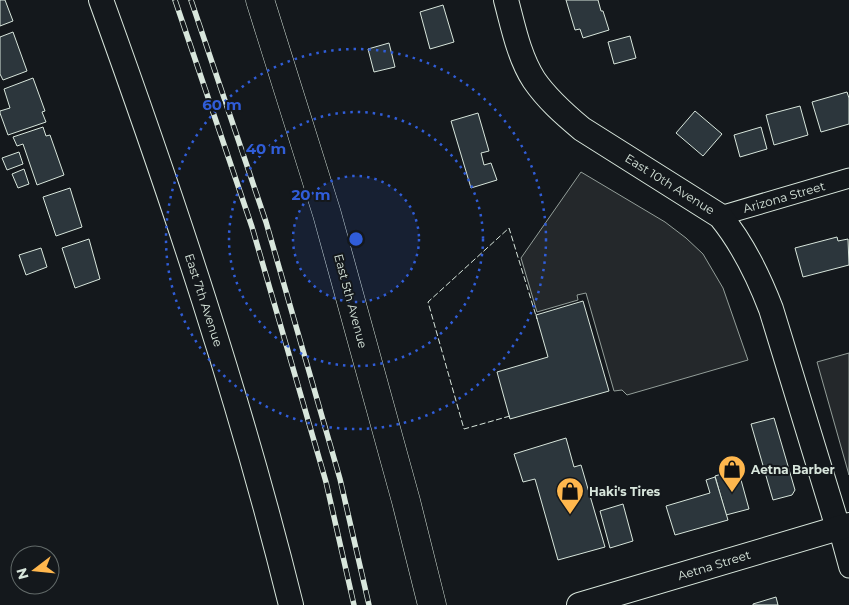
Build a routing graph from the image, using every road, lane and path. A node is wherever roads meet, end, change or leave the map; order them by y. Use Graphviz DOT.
graph roads {
  1 [pos="101,0"];
  2 [pos="260,0"];
  3 [pos="506,0"];
  4 [pos="849,178"];
  5 [pos="720,216"];
  6 [pos="843,526"];
  7 [pos="849,568"];
  8 [pos="291,605"];
  9 [pos="432,605"];
  10 [pos="578,605"];
  1 -- 8 [label="street, East 7th Avenue"];
  2 -- 9 [label="main road, East 5th Avenue"];
  3 -- 5 [label="street, East 10th Avenue"];
  4 -- 5 [label="street, Arizona Street"];
  5 -- 6 [label="street, East 10th Avenue"];
  6 -- 7 [label="street, East 10th Avenue"];
  6 -- 10 [label="street, Aetna Street"];
}
